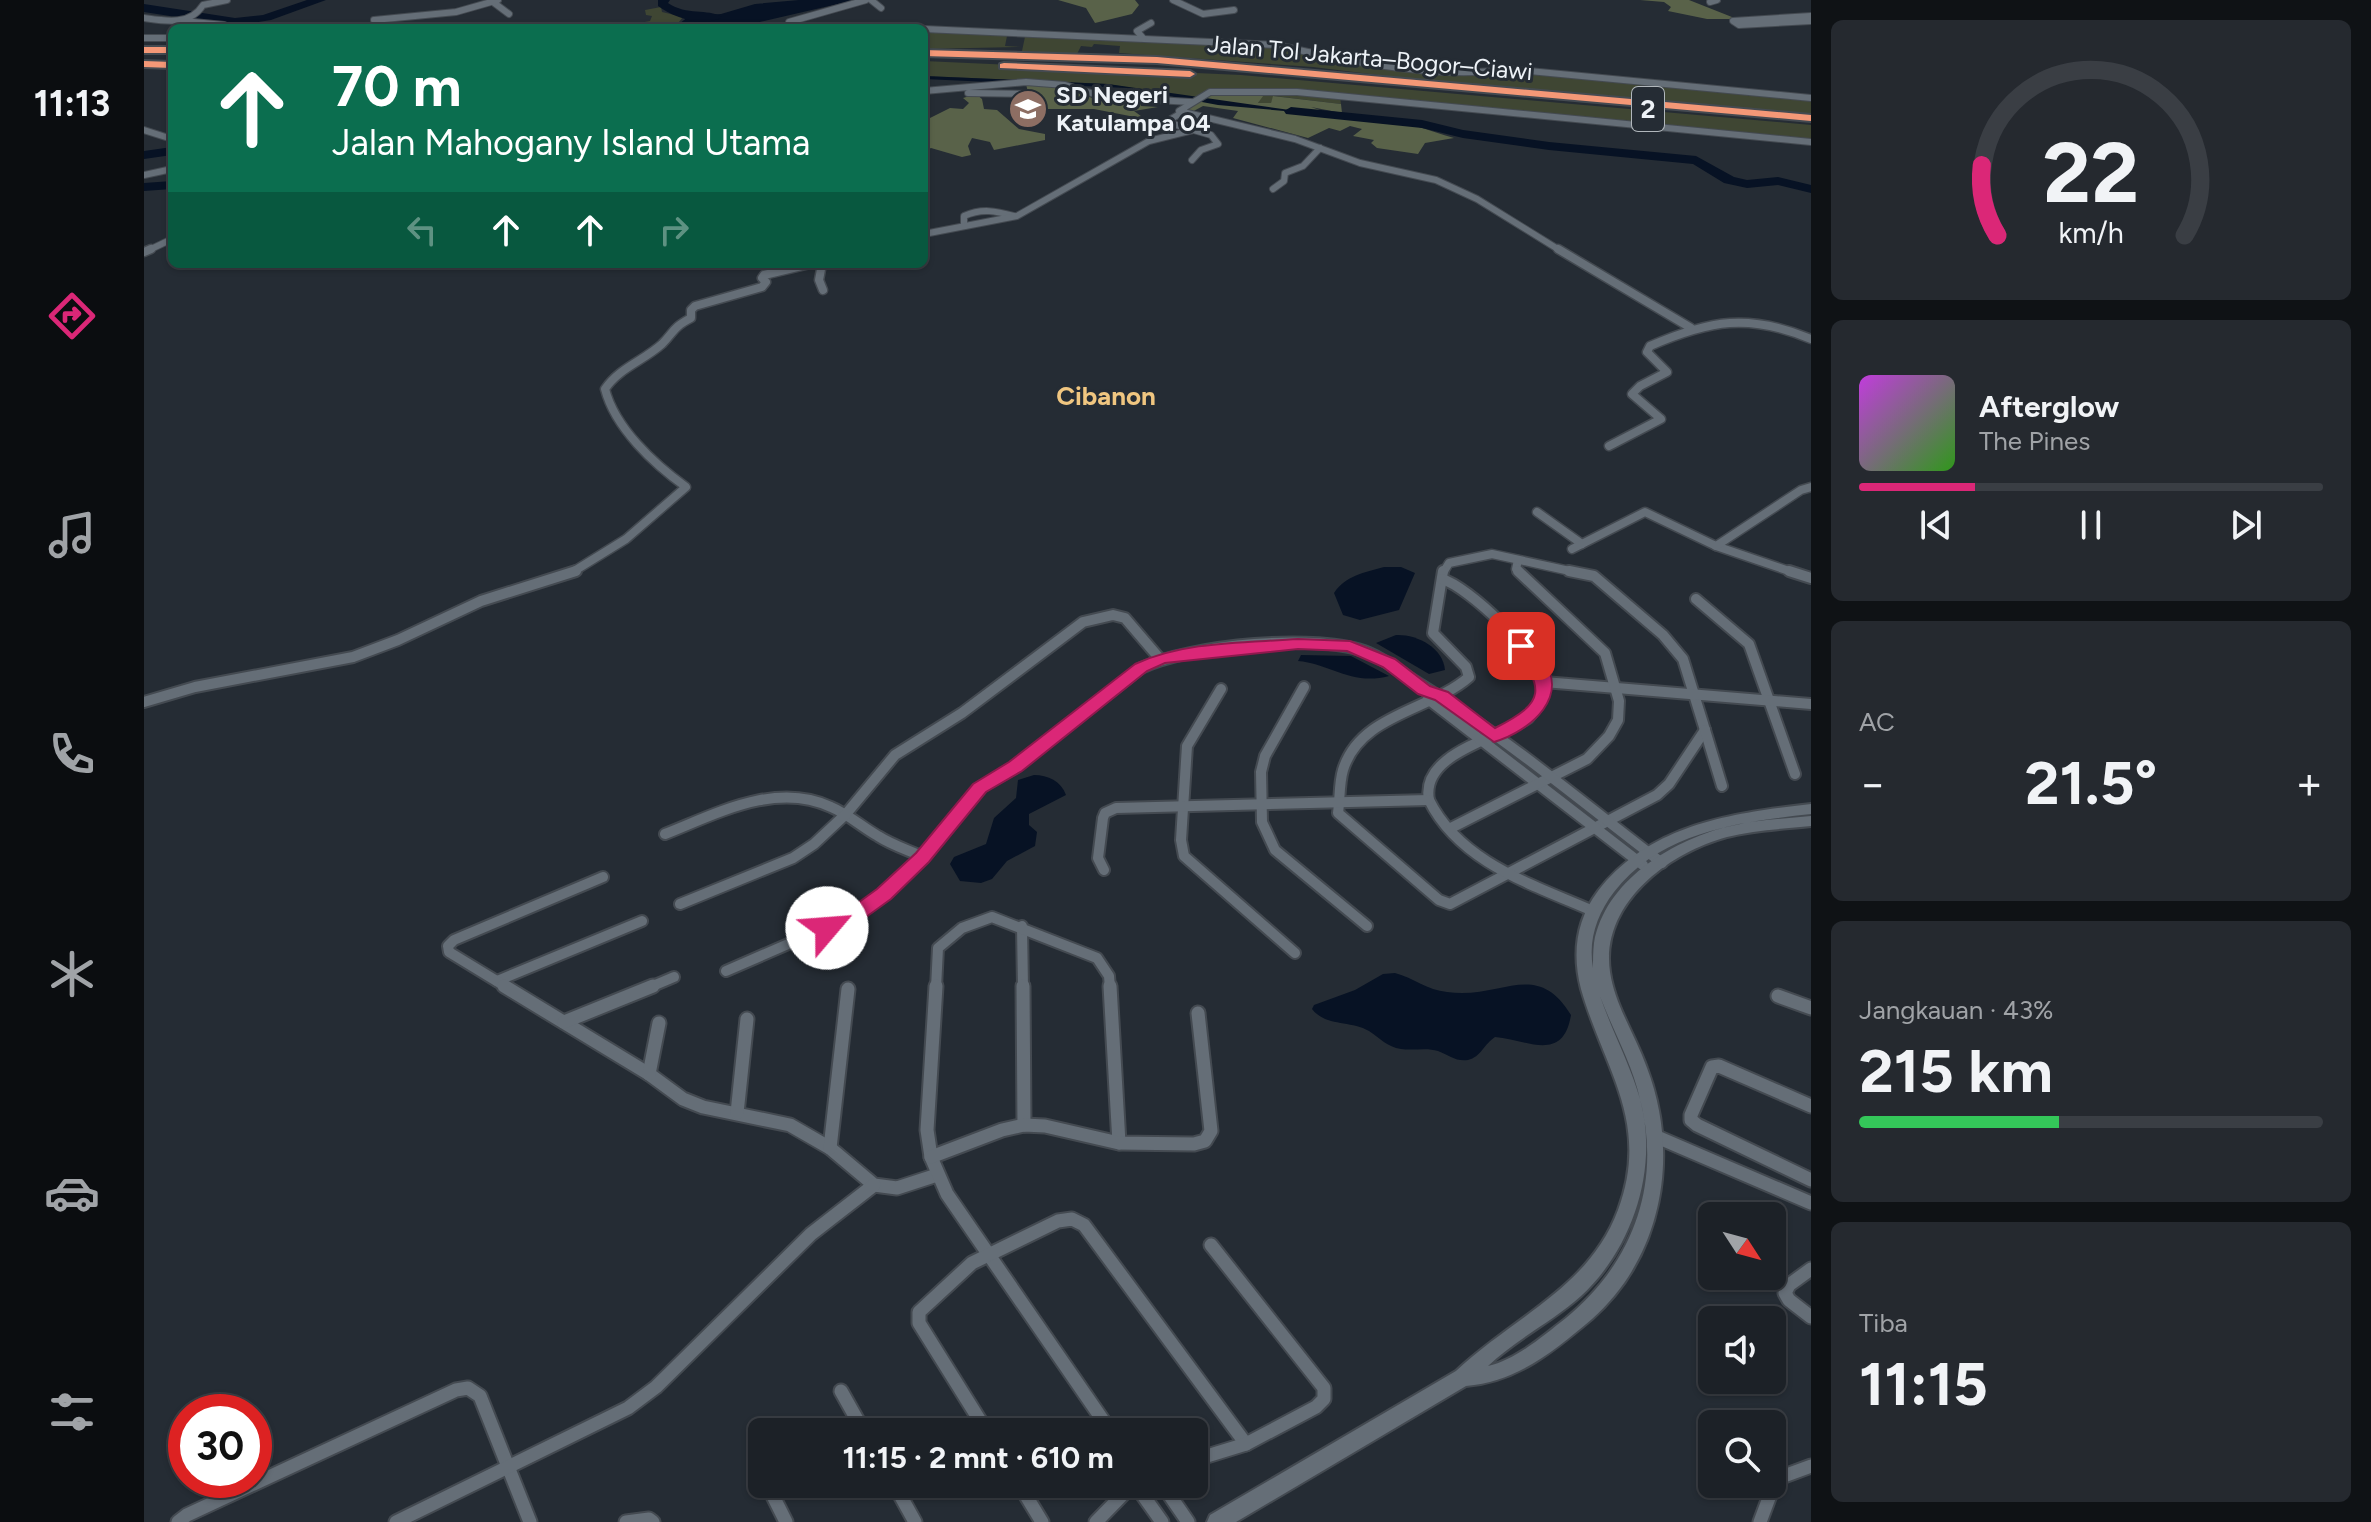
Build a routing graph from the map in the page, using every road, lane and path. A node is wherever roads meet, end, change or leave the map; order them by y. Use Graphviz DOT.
graph roads {
  1 [pos="227,0"];
  2 [pos="869,0"];
  3 [pos="1173,0"];
  4 [pos="1192,0"];
  5 [pos="1717,0"];
  6 [pos="495,1"];
  7 [pos="1710,2"];
  8 [pos="1181,4"];
  9 [pos="881,8"];
  10 [pos="1234,10"];
  11 [pos="509,14"];
  12 [pos="144,18"];
  13 [pos="1811,18"];
  14 [pos="182,20"];
  15 [pos="374,20"];
  16 [pos="913,21"];
  17 [pos="1151,23"];
  18 [pos="216,24"];
  19 [pos="789,24"];
  20 [pos="917,24"];
  21 [pos="928,29"];
  22 [pos="144,38"];
  23 [pos="168,38"];
  24 [pos="1143,38"];
  25 [pos="144,50"];
  26 [pos="1022,51"];
  27 [pos="168,53"];
  28 [pos="168,53"];
  29 [pos="144,56"];
  30 [pos="928,56"];
  31 [pos="928,56"];
  32 [pos="928,56"];
  33 [pos="144,64"];
  34 [pos="168,65"];
  35 [pos="1443,82"];
  36 [pos="1492,89"];
  37 [pos="928,91"];
  38 [pos="946,91"];
  39 [pos="1811,98"];
  40 [pos="1196,101"];
  41 [pos="1038,108"];
  42 [pos="1183,112"];
  43 [pos="1811,118"];
  44 [pos="1811,125"];
  45 [pos="144,130"];
  46 [pos="1193,130"];
  47 [pos="168,138"];
  48 [pos="1811,142"];
  49 [pos="1320,148"];
  50 [pos="1192,160"];
  51 [pos="168,170"];
  52 [pos="144,175"];
  53 [pos="1273,189"];
  54 [pos="1017,216"];
  55 [pos="964,226"];
  56 [pos="928,233"];
  57 [pos="168,238"];
  58 [pos="144,249"];
  59 [pos="793,268"];
  60 [pos="821,268"];
  61 [pos="823,290"];
  62 [pos="1691,328"];
  63 [pos="1811,339"];
  64 [pos="1609,446"];
  65 [pos="1811,487"];
  66 [pos="1537,512"];
  67 [pos="1582,544"];
  68 [pos="1716,546"];
  69 [pos="1572,549"];
  70 [pos="1518,560"];
  71 [pos="1811,578"];
  72 [pos="1442,579"];
  73 [pos="1696,599"];
  74 [pos="1160,659"];
  75 [pos="1544,682"];
  76 [pos="1304,687"];
  77 [pos="1617,688"];
  78 [pos="1221,689"];
  79 [pos="1424,690"];
  80 [pos="1694,695"];
  81 [pos="1442,696"];
  82 [pos="1771,701"];
  83 [pos="144,702"];
  84 [pos="1430,702"];
  85 [pos="1811,704"];
  86 [pos="1705,730"];
  87 [pos="1494,736"];
  88 [pos="1482,742"];
  89 [pos="1795,774"];
  90 [pos="1549,777"];
  91 [pos="1537,784"];
  92 [pos="1722,786"];
  93 [pos="1429,800"];
  94 [pos="1340,801"];
  95 [pos="1261,802"];
  96 [pos="1184,804"];
  97 [pos="1811,809"];
  98 [pos="846,814"];
  99 [pos="1605,820"];
  100 [pos="1811,821"];
  101 [pos="1592,827"];
  102 [pos="1451,828"];
  103 [pos="665,834"];
  104 [pos="923,857"];
  105 [pos="1649,862"];
  106 [pos="1104,870"];
  107 [pos="1506,874"];
  108 [pos="603,877"];
  109 [pos="680,904"];
  110 [pos="1593,911"];
  111 [pos="642,921"];
  112 [pos="1022,926"];
  113 [pos="1367,926"];
  114 [pos="1295,953"];
  115 [pos="726,971"];
  116 [pos="674,977"];
  117 [pos="497,981"];
  118 [pos="848,989"];
  119 [pos="1778,996"];
  120 [pos="1811,1008"];
  121 [pos="1198,1013"];
  122 [pos="747,1019"];
  123 [pos="564,1022"];
  124 [pos="659,1023"];
  125 [pos="649,1074"];
  126 [pos="1811,1106"];
  127 [pos="737,1113"];
  128 [pos="1024,1125"];
  129 [pos="1636,1134"];
  130 [pos="1657,1137"];
  131 [pos="1119,1143"];
  132 [pos="830,1148"];
  133 [pos="931,1157"];
  134 [pos="937,1175"];
  135 [pos="1811,1180"];
  136 [pos="874,1185"];
  137 [pos="1811,1203"];
  138 [pos="1211,1245"];
  139 [pos="989,1255"];
  140 [pos="1811,1269"];
  141 [pos="1811,1317"];
  142 [pos="1463,1377"];
  143 [pos="841,1391"];
  144 [pos="856,1418"];
  145 [pos="978,1418"];
  146 [pos="1101,1418"];
  147 [pos="1246,1444"];
  148 [pos="1208,1456"];
  149 [pos="1811,1466"];
  150 [pos="508,1467"];
  151 [pos="774,1498"];
  152 [pos="902,1498"];
  153 [pos="1027,1498"];
  154 [pos="1120,1498"];
  155 [pos="1144,1498"];
  156 [pos="1172,1498"];
  157 [pos="651,1520"];
  158 [pos="178,1522"];
  159 [pos="396,1522"];
  160 [pos="530,1522"];
  161 [pos="626,1522"];
  162 [pos="786,1522"];
  163 [pos="915,1522"];
  164 [pos="1042,1522"];
  165 [pos="1096,1522"];
  166 [pos="1162,1522"];
  167 [pos="1188,1522"];
  168 [pos="1217,1522"];
  169 [pos="1760,1522"];
  1 -- 14 [label="street"];
  2 -- 9 [label="street"];
  2 -- 19 [label="street"];
  3 -- 8 [label="street"];
  4 -- 8 [label="street"];
  5 -- 7 [label="street"];
  6 -- 11 [label="street"];
  6 -- 15 [label="street"];
  8 -- 10 [label="street"];
  12 -- 14 [label="street"];
  13 -- 13 [label="street"];
  14 -- 18 [label="street"];
  16 -- 20 [label="street"];
  17 -- 24 [label="street"];
  21 -- 24 [label="street"];
  22 -- 23 [label="street"];
  24 -- 39 [label="street"];
  25 -- 27 [label="highway"];
  26 -- 30 [label="highway"];
  28 -- 29 [label="highway"];
  31 -- 36 [label="highway, Jalan Tol Jakarta–Bogor–Ciawi / 2"];
  32 -- 44 [label="highway, Jalan Tol Jakarta–Bogor–Ciawi / 2"];
  33 -- 34 [label="highway"];
  35 -- 36 [label="highway"];
  36 -- 43 [label="highway, Jalan Tol Jakarta–Bogor–Ciawi / 2"];
  37 -- 38 [label="street"];
  38 -- 40 [label="street"];
  38 -- 41 [label="street"];
  40 -- 42 [label="street"];
  40 -- 48 [label="street"];
  42 -- 46 [label="street"];
  42 -- 49 [label="street"];
  45 -- 47 [label="street"];
  46 -- 50 [label="street"];
  46 -- 54 [label="street"];
  49 -- 53 [label="street"];
  49 -- 62 [label="street"];
  51 -- 52 [label="street"];
  54 -- 55 [label="street"];
  54 -- 55 [label="street"];
  55 -- 56 [label="street"];
  57 -- 58 [label="street"];
  59 -- 83 [label="street"];
  60 -- 61 [label="street"];
  62 -- 63 [label="street"];
  62 -- 64 [label="street"];
  65 -- 68 [label="street"];
  66 -- 67 [label="street"];
  67 -- 68 [label="street"];
  67 -- 69 [label="street"];
  68 -- 71 [label="street"];
  70 -- 72 [label="street"];
  70 -- 77 [label="street"];
  70 -- 80 [label="street"];
  72 -- 75 [label="street"];
  72 -- 81 [label="street"];
  73 -- 82 [label="street"];
  74 -- 79 [label="street"];
  74 -- 98 [label="street"];
  74 -- 104 [label="street"];
  75 -- 77 [label="street"];
  75 -- 87 [label="street"];
  76 -- 95 [label="street"];
  77 -- 80 [label="street"];
  77 -- 90 [label="street"];
  78 -- 96 [label="street"];
  79 -- 81 [label="street"];
  79 -- 84 [label="street"];
  80 -- 82 [label="street"];
  80 -- 86 [label="street"];
  81 -- 84 [label="street"];
  81 -- 87 [label="street"];
  82 -- 85 [label="street"];
  82 -- 89 [label="street"];
  84 -- 88 [label="street"];
  84 -- 94 [label="street"];
  86 -- 92 [label="street"];
  86 -- 99 [label="street"];
  87 -- 88 [label="street"];
  87 -- 90 [label="street"];
  88 -- 91 [label="street"];
  88 -- 93 [label="street"];
  90 -- 91 [label="street"];
  90 -- 99 [label="street"];
  91 -- 101 [label="street"];
  91 -- 102 [label="street"];
  93 -- 94 [label="street"];
  93 -- 102 [label="street"];
  94 -- 95 [label="street"];
  94 -- 107 [label="street"];
  95 -- 96 [label="street"];
  95 -- 113 [label="street"];
  96 -- 106 [label="street"];
  96 -- 114 [label="street"];
  97 -- 105 [label="street"];
  98 -- 103 [label="street"];
  98 -- 104 [label="street"];
  98 -- 109 [label="street"];
  99 -- 101 [label="street"];
  99 -- 105 [label="street"];
  100 -- 105 [label="street"];
  101 -- 105 [label="street"];
  101 -- 107 [label="street"];
  102 -- 107 [label="street"];
  104 -- 115 [label="street"];
  105 -- 110 [label="street"];
  105 -- 130 [label="street"];
  107 -- 110 [label="street"];
  108 -- 117 [label="street"];
  110 -- 129 [label="street"];
  111 -- 117 [label="street"];
  112 -- 128 [label="street"];
  112 -- 131 [label="street"];
  112 -- 133 [label="street"];
  116 -- 123 [label="street"];
  117 -- 123 [label="street"];
  118 -- 132 [label="street"];
  119 -- 120 [label="street"];
  121 -- 131 [label="street"];
  122 -- 127 [label="street"];
  123 -- 125 [label="street"];
  124 -- 125 [label="street"];
  125 -- 127 [label="street"];
  126 -- 135 [label="street"];
  127 -- 132 [label="street"];
  128 -- 131 [label="street"];
  128 -- 133 [label="street"];
  129 -- 130 [label="street"];
  129 -- 142 [label="street"];
  130 -- 137 [label="street"];
  130 -- 142 [label="street"];
  132 -- 136 [label="street"];
  133 -- 134 [label="street"];
  134 -- 136 [label="street"];
  134 -- 139 [label="street"];
  136 -- 150 [label="street"];
  138 -- 147 [label="street"];
  139 -- 145 [label="street"];
  139 -- 146 [label="street"];
  139 -- 147 [label="street"];
  140 -- 141 [label="street"];
  142 -- 168 [label="street"];
  143 -- 144 [label="street"];
  147 -- 148 [label="street"];
  149 -- 169 [label="street"];
  150 -- 158 [label="street"];
  150 -- 159 [label="street"];
  150 -- 160 [label="street"];
  151 -- 162 [label="street"];
  152 -- 163 [label="street"];
  153 -- 164 [label="street"];
  154 -- 165 [label="street"];
  155 -- 166 [label="street"];
  156 -- 167 [label="street"];
  157 -- 161 [label="street"];
}
